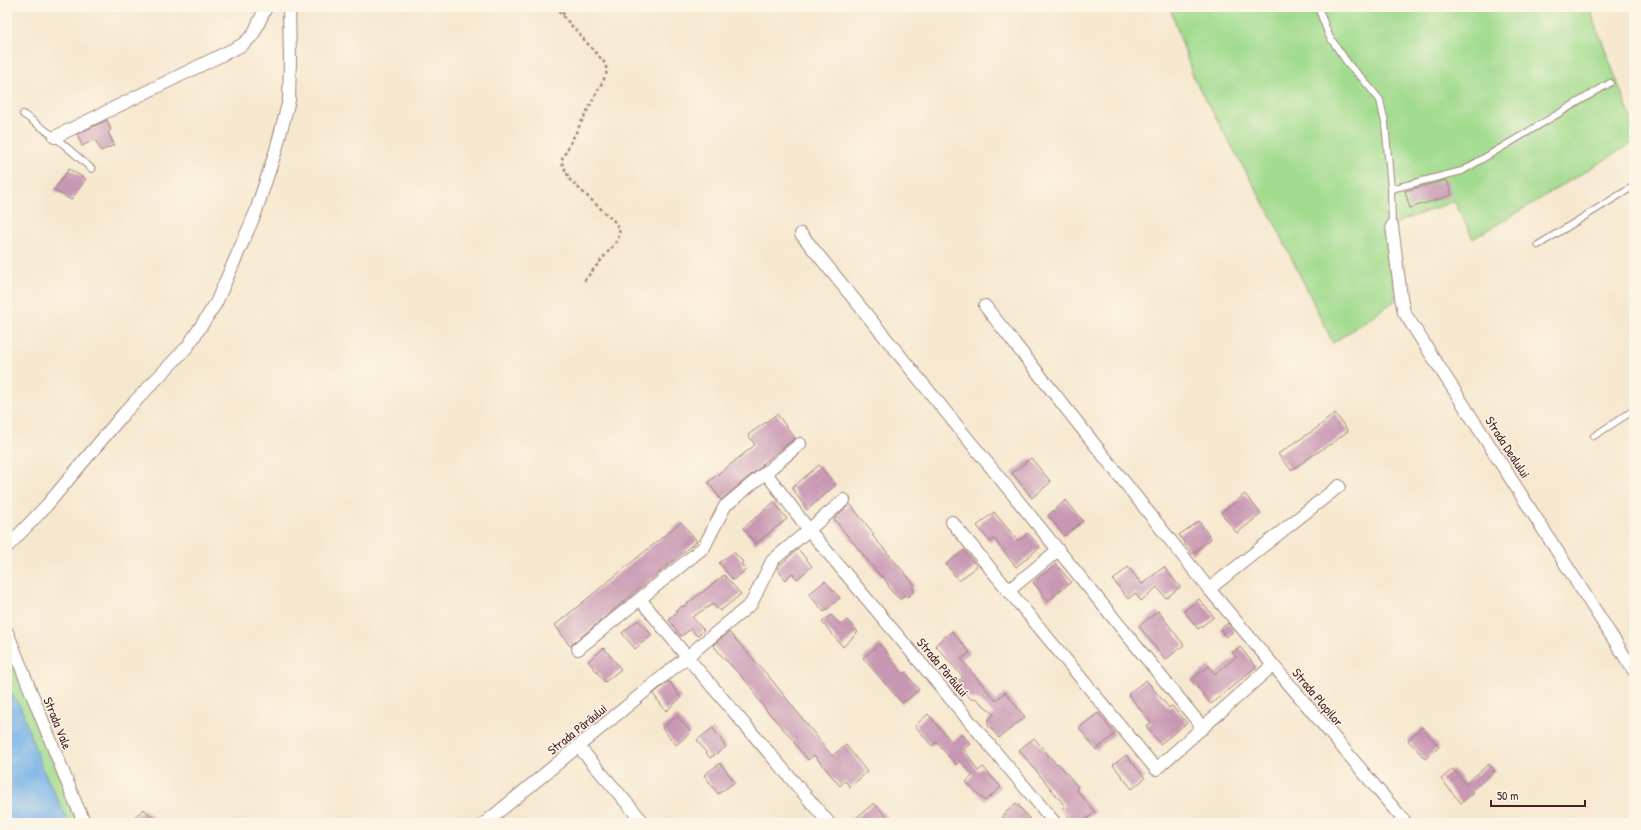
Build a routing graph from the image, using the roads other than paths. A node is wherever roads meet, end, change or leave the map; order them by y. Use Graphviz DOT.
graph roads {
  1 [pos="266,7"];
  2 [pos="289,7"];
  3 [pos="1318,7"];
  4 [pos="1610,83"];
  5 [pos="23,114"];
  6 [pos="55,137"];
  7 [pos="92,169"];
  8 [pos="1634,186"];
  9 [pos="1391,189"];
  10 [pos="1392,226"];
  11 [pos="801,234"];
  12 [pos="1538,245"];
  13 [pos="985,306"];
  14 [pos="1634,410"];
  15 [pos="1594,436"];
  16 [pos="800,444"];
  17 [pos="766,473"];
  18 [pos="1339,486"];
  19 [pos="844,500"];
  20 [pos="952,522"];
  21 [pos="809,530"];
  22 [pos="7,547"];
  23 [pos="1058,550"];
  24 [pos="1209,589"];
  25 [pos="1008,591"];
  26 [pos="640,599"];
  27 [pos="7,632"];
  28 [pos="578,649"];
  29 [pos="687,657"];
  30 [pos="1273,665"];
  31 [pos="1634,671"];
  32 [pos="1202,728"];
  33 [pos="578,746"];
  34 [pos="85,823"];
  35 [pos="486,823"];
  36 [pos="644,823"];
  37 [pos="829,823"];
  38 [pos="1055,823"];
  39 [pos="1406,823"];
  1 -- 6 [label="street"];
  2 -- 22 [label="street"];
  3 -- 9 [label="lane"];
  4 -- 9 [label="lane"];
  5 -- 6 [label="lane"];
  6 -- 7 [label="lane"];
  8 -- 12 [label="lane"];
  9 -- 10 [label="lane"];
  10 -- 31 [label="street, Strada Dealului"];
  11 -- 23 [label="street"];
  13 -- 24 [label="street, Strada Plopilor"];
  14 -- 15 [label="lane"];
  16 -- 17 [label="street"];
  17 -- 21 [label="street, Strada Pârâului"];
  17 -- 26 [label="street"];
  18 -- 24 [label="street"];
  19 -- 21 [label="street, Strada Pârâului"];
  20 -- 25 [label="street"];
  21 -- 29 [label="street, Strada Pârâului"];
  21 -- 38 [label="street, Strada Pârâului"];
  23 -- 25 [label="street"];
  23 -- 32 [label="street"];
  24 -- 30 [label="street, Strada Plopilor"];
  25 -- 32 [label="street"];
  26 -- 28 [label="street"];
  26 -- 29 [label="street"];
  27 -- 34 [label="street, Strada Vale"];
  29 -- 33 [label="street, Strada Pârâului"];
  29 -- 37 [label="street"];
  30 -- 32 [label="street"];
  30 -- 39 [label="street, Strada Plopilor"];
  33 -- 35 [label="street, Strada Pârâului"];
  33 -- 36 [label="street"];
}
